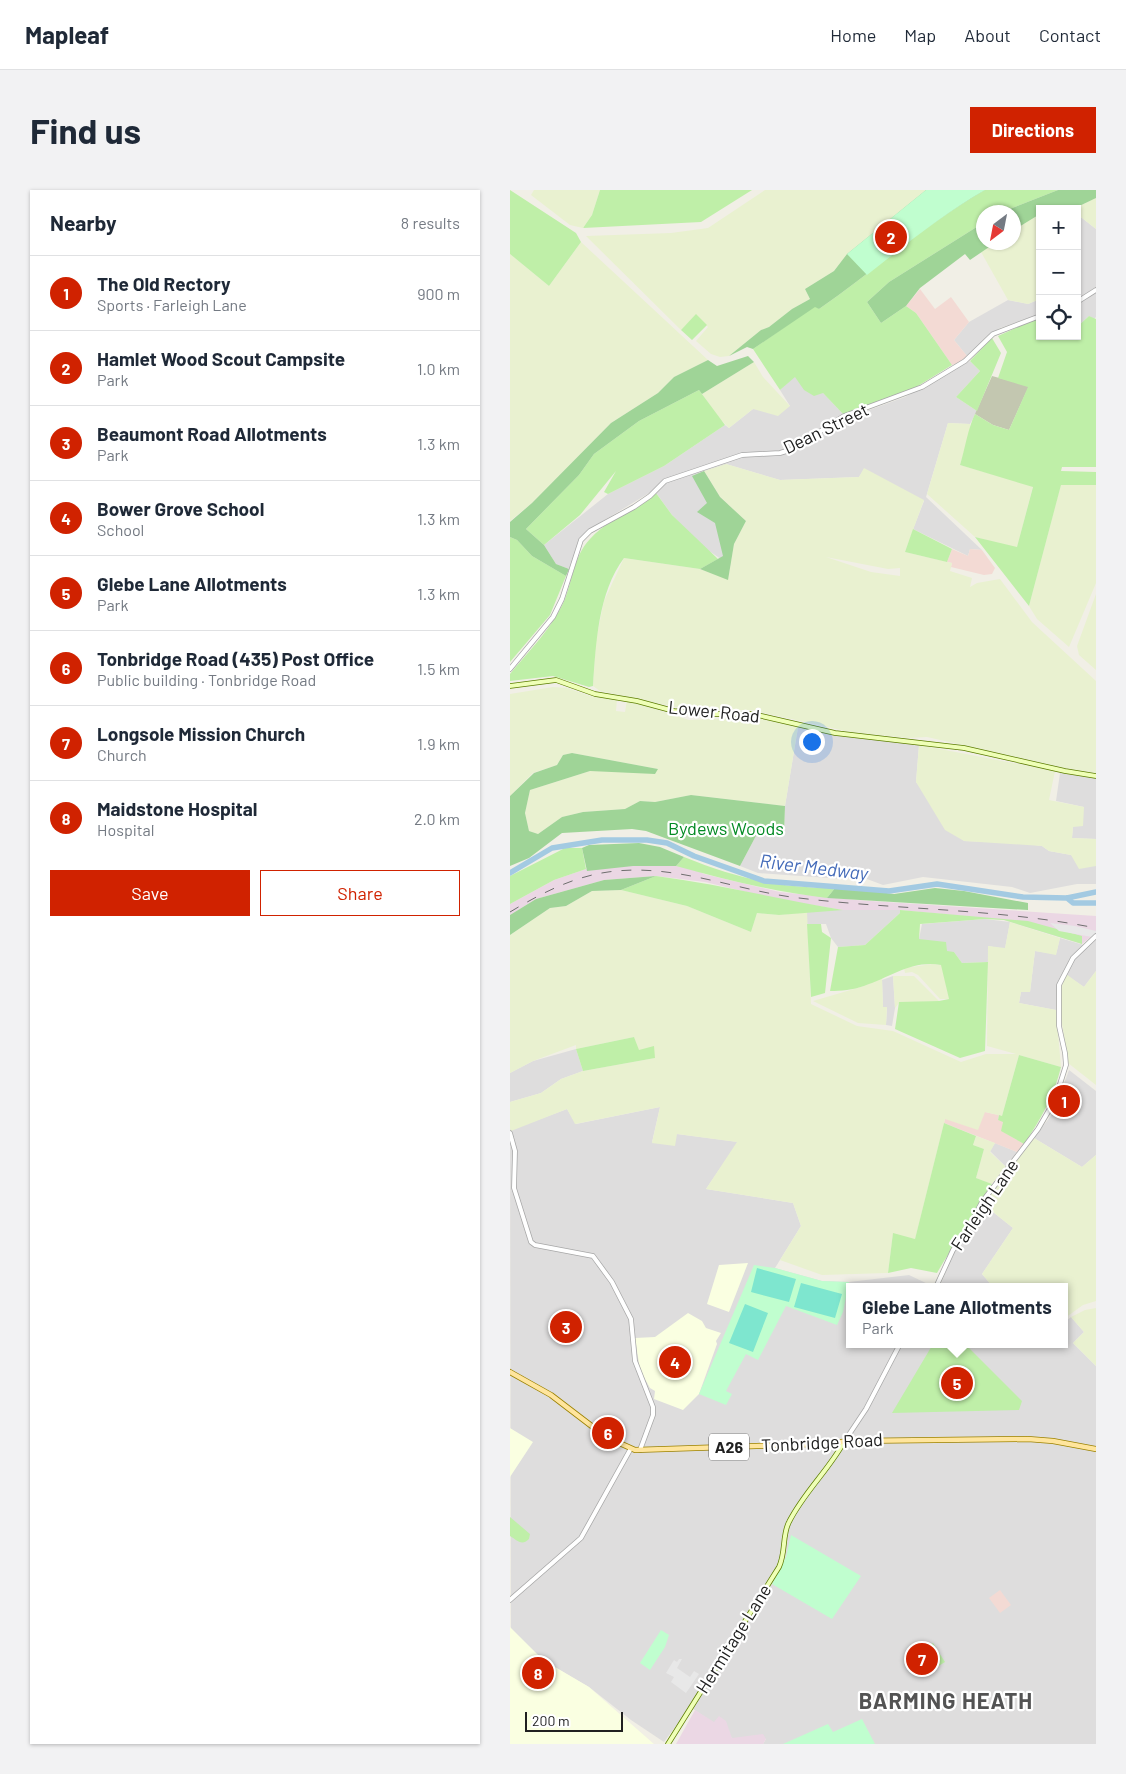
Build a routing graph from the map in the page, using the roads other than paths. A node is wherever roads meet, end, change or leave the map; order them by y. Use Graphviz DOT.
graph roads {
  1 [pos="1096,290"];
  2 [pos="1081,299"];
  3 [pos="1036,318"];
  4 [pos="510,669"];
  5 [pos="510,686"];
  6 [pos="1096,776"];
  7 [pos="1096,936"];
  8 [pos="510,1133"];
  9 [pos="938,1283"];
  10 [pos="898,1348"];
  11 [pos="510,1372"];
  12 [pos="844,1442"];
  13 [pos="1096,1449"];
  14 [pos="630,1450"];
  15 [pos="640,1450"];
  16 [pos="510,1600"];
  17 [pos="668,1744"];
  1 -- 2 [label="street"];
  3 -- 4 [label="street, Dean Street"];
  5 -- 6 [label="main road, Lower Road"];
  7 -- 9 [label="street, Farleigh Lane"];
  8 -- 15 [label="street"];
  10 -- 12 [label="street"];
  11 -- 14 [label="main road, Tonbridge Road / A26"];
  12 -- 13 [label="main road, Tonbridge Road / A26"];
  12 -- 15 [label="main road, Tonbridge Road / A26"];
  12 -- 17 [label="main road, Hermitage Lane"];
  14 -- 15 [label="main road, Tonbridge Road / A26"];
  14 -- 16 [label="street"];
}
